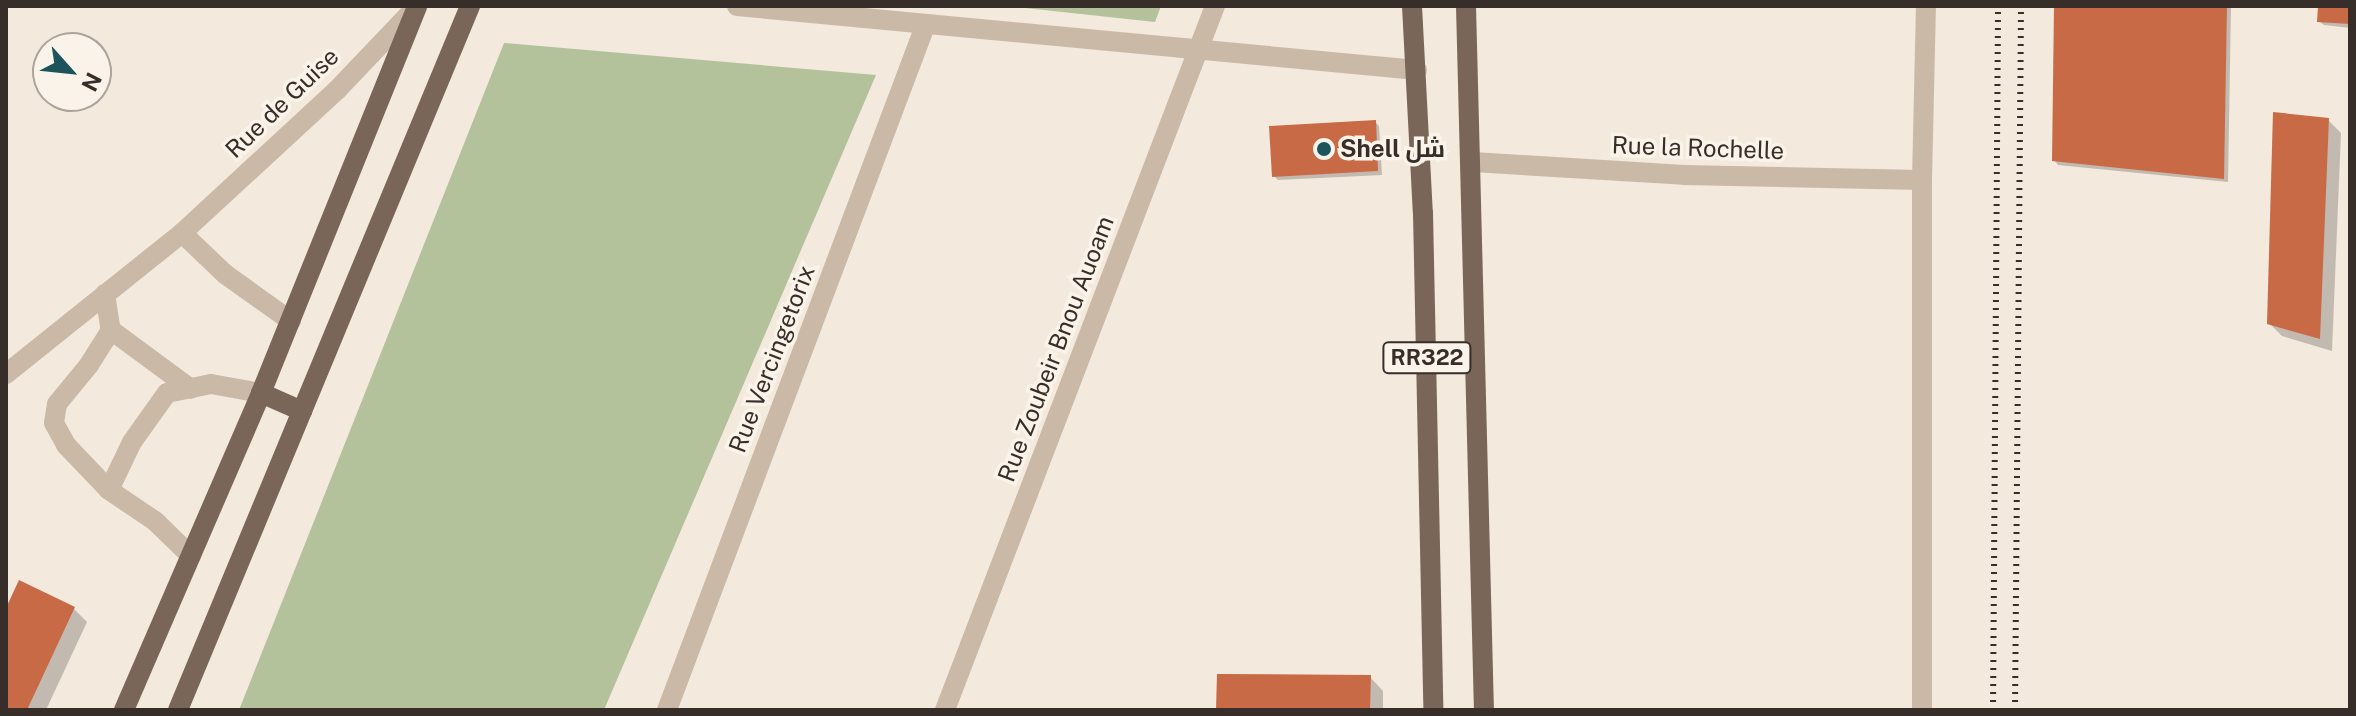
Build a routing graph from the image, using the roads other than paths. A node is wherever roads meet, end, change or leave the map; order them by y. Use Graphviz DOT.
graph roads {
  1 [pos="470,6"];
  2 [pos="737,6"];
  3 [pos="1215,6"];
  4 [pos="1412,6"];
  5 [pos="1466,6"];
  6 [pos="1926,6"];
  7 [pos="416,7"];
  8 [pos="925,26"];
  9 [pos="1199,49"];
  10 [pos="1417,70"];
  11 [pos="1473,162"];
  12 [pos="1922,180"];
  13 [pos="182,233"];
  14 [pos="105,294"];
  15 [pos="291,321"];
  16 [pos="111,330"];
  17 [pos="6,374"];
  18 [pos="191,389"];
  19 [pos="261,393"];
  20 [pos="302,411"];
  21 [pos="109,490"];
  22 [pos="191,556"];
  23 [pos="124,710"];
  24 [pos="178,710"];
  25 [pos="667,710"];
  26 [pos="945,710"];
  27 [pos="1433,710"];
  28 [pos="1484,710"];
  29 [pos="1922,710"];
  1 -- 20 [label="main road"];
  2 -- 8 [label="street"];
  3 -- 9 [label="street, Rue Zoubeir Bnou Auoam"];
  4 -- 10 [label="main road, RR322"];
  5 -- 11 [label="main road, RR322"];
  6 -- 12 [label="street"];
  7 -- 13 [label="street, Rue de Guise"];
  7 -- 15 [label="main road"];
  8 -- 9 [label="street"];
  8 -- 25 [label="street, Rue Vercingetorix"];
  9 -- 10 [label="street"];
  9 -- 26 [label="street, Rue Zoubeir Bnou Auoam"];
  10 -- 27 [label="main road, RR322"];
  11 -- 12 [label="street, Rue la Rochelle"];
  11 -- 28 [label="main road, RR322"];
  12 -- 29 [label="street"];
  13 -- 14 [label="street, Rue de Guise"];
  13 -- 15 [label="street"];
  14 -- 16 [label="street"];
  14 -- 17 [label="street, Rue de Guise"];
  15 -- 19 [label="main road"];
  16 -- 18 [label="street"];
  16 -- 21 [label="street"];
  18 -- 19 [label="street"];
  18 -- 21 [label="street"];
  19 -- 20 [label="main road"];
  19 -- 22 [label="main road"];
  20 -- 24 [label="main road"];
  21 -- 22 [label="street"];
  22 -- 23 [label="main road"];
}
